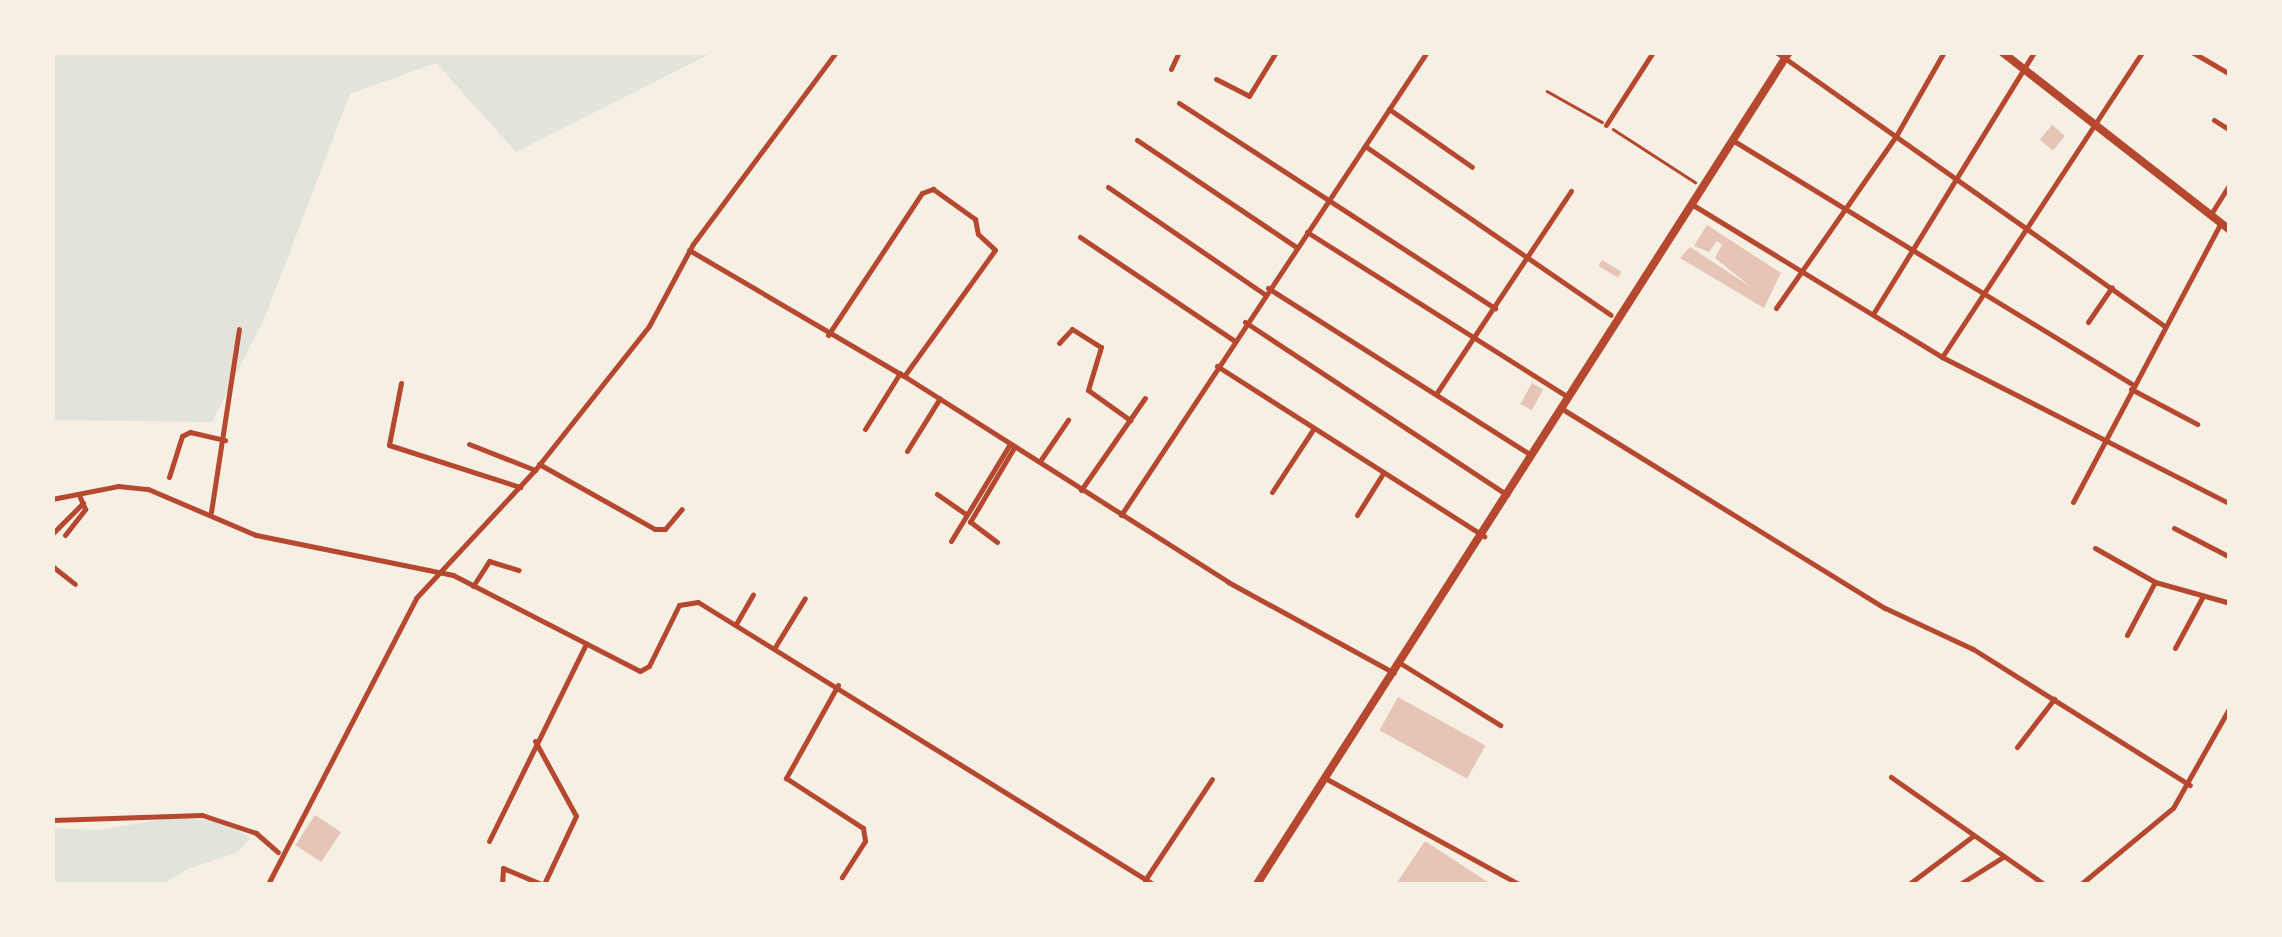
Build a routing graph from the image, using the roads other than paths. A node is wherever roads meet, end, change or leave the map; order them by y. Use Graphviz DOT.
graph roads {
  1 [pos="836,52"];
  2 [pos="1179,52"];
  3 [pos="1276,52"];
  4 [pos="1428,52"];
  5 [pos="1653,52"];
  6 [pos="1776,52"];
  7 [pos="1944,52"];
  8 [pos="2002,52"];
  9 [pos="2034,52"];
  10 [pos="2142,52"];
  11 [pos="2192,52"];
  12 [pos="1787,56"];
  13 [pos="2023,68"];
  14 [pos="1171,69"];
  15 [pos="2230,74"];
  16 [pos="1216,79"];
  17 [pos="1179,102"];
  18 [pos="1390,110"];
  19 [pos="2214,120"];
  20 [pos="1606,125"];
  21 [pos="2094,125"];
  22 [pos="2230,130"];
  23 [pos="1896,136"];
  24 [pos="1137,140"];
  25 [pos="1734,141"];
  26 [pos="1365,146"];
  27 [pos="1472,167"];
  28 [pos="1952,180"];
  29 [pos="2230,184"];
  30 [pos="1108,187"];
  31 [pos="1571,191"];
  32 [pos="1331,196"];
  33 [pos="1693,205"];
  34 [pos="1841,209"];
  35 [pos="2210,217"];
  36 [pos="2220,224"];
  37 [pos="2230,230"];
  38 [pos="2028,231"];
  39 [pos="1306,232"];
  40 [pos="1080,238"];
  41 [pos="1296,248"];
  42 [pos="690,250"];
  43 [pos="1912,251"];
  44 [pos="1523,258"];
  45 [pos="1800,270"];
  46 [pos="2112,288"];
  47 [pos="1266,291"];
  48 [pos="1980,297"];
  49 [pos="1494,308"];
  50 [pos="1776,308"];
  51 [pos="1611,315"];
  52 [pos="1872,315"];
  53 [pos="1245,322"];
  54 [pos="2088,322"];
  55 [pos="2163,325"];
  56 [pos="239,330"];
  57 [pos="828,335"];
  58 [pos="1473,338"];
  59 [pos="1233,340"];
  60 [pos="1059,342"];
  61 [pos="1942,357"];
  62 [pos="1216,366"];
  63 [pos="902,375"];
  64 [pos="401,382"];
  65 [pos="2131,386"];
  66 [pos="1436,394"];
  67 [pos="940,398"];
  68 [pos="1146,398"];
  69 [pos="1571,399"];
  70 [pos="1564,410"];
  71 [pos="1068,420"];
  72 [pos="1130,420"];
  73 [pos="2197,424"];
  74 [pos="865,430"];
  75 [pos="1312,430"];
  76 [pos="225,440"];
  77 [pos="2104,443"];
  78 [pos="468,444"];
  79 [pos="1013,445"];
  80 [pos="907,452"];
  81 [pos="1534,457"];
  82 [pos="1040,461"];
  83 [pos="537,467"];
  84 [pos="1383,474"];
  85 [pos="169,477"];
  86 [pos="520,487"];
  87 [pos="1081,490"];
  88 [pos="1272,492"];
  89 [pos="937,494"];
  90 [pos="1509,496"];
  91 [pos="52,499"];
  92 [pos="81,500"];
  93 [pos="2073,502"];
  94 [pos="2230,504"];
  95 [pos="682,509"];
  96 [pos="212,512"];
  97 [pos="966,514"];
  98 [pos="1121,515"];
  99 [pos="1357,515"];
  100 [pos="2174,528"];
  101 [pos="52,534"];
  102 [pos="65,535"];
  103 [pos="1484,536"];
  104 [pos="951,540"];
  105 [pos="997,542"];
  106 [pos="2095,548"];
  107 [pos="2230,558"];
  108 [pos="52,566"];
  109 [pos="519,570"];
  110 [pos="442,572"];
  111 [pos="2156,582"];
  112 [pos="76,584"];
  113 [pos="473,586"];
  114 [pos="752,594"];
  115 [pos="2203,596"];
  116 [pos="804,598"];
  117 [pos="2230,603"];
  118 [pos="736,624"];
  119 [pos="2127,634"];
  120 [pos="586,644"];
  121 [pos="775,647"];
  122 [pos="2175,648"];
  123 [pos="1400,663"];
  124 [pos="1394,673"];
  125 [pos="838,685"];
  126 [pos="2054,700"];
  127 [pos="2230,707"];
  128 [pos="1500,724"];
  129 [pos="535,742"];
  130 [pos="2017,747"];
  131 [pos="1891,777"];
  132 [pos="1324,778"];
  133 [pos="1212,779"];
  134 [pos="2190,785"];
  135 [pos="52,820"];
  136 [pos="1972,836"];
  137 [pos="489,841"];
  138 [pos="279,852"];
  139 [pos="2003,857"];
  140 [pos="842,877"];
  141 [pos="1146,880"];
  142 [pos="268,884"];
  143 [pos="502,884"];
  144 [pos="542,884"];
  145 [pos="1153,884"];
  146 [pos="1257,884"];
  147 [pos="1519,884"];
  148 [pos="1909,884"];
  149 [pos="1960,884"];
  150 [pos="2044,884"];
  151 [pos="2081,884"];
  1 -- 42 [label="street"];
  2 -- 14 [label="street"];
  3 -- 16 [label="street"];
  4 -- 18 [label="street"];
  5 -- 20 [label="street"];
  6 -- 12 [label="street"];
  7 -- 23 [label="street"];
  8 -- 13 [label="main road"];
  9 -- 13 [label="street"];
  10 -- 21 [label="street"];
  11 -- 15 [label="street"];
  12 -- 23 [label="street"];
  12 -- 25 [label="main road"];
  13 -- 21 [label="main road"];
  13 -- 28 [label="street"];
  17 -- 32 [label="street"];
  18 -- 26 [label="street"];
  18 -- 27 [label="street"];
  19 -- 22 [label="street"];
  21 -- 35 [label="main road"];
  21 -- 38 [label="street"];
  23 -- 28 [label="street"];
  23 -- 34 [label="street"];
  24 -- 41 [label="street"];
  25 -- 33 [label="main road"];
  25 -- 34 [label="street"];
  26 -- 32 [label="street"];
  26 -- 44 [label="street"];
  28 -- 38 [label="street"];
  28 -- 43 [label="street"];
  29 -- 35 [label="street"];
  30 -- 47 [label="street"];
  31 -- 44 [label="street"];
  32 -- 39 [label="street"];
  32 -- 49 [label="street"];
  33 -- 45 [label="street"];
  33 -- 69 [label="main road"];
  34 -- 43 [label="street"];
  34 -- 45 [label="street"];
  35 -- 36 [label="main road"];
  36 -- 37 [label="main road"];
  36 -- 55 [label="street"];
  38 -- 46 [label="street"];
  38 -- 48 [label="street"];
  39 -- 41 [label="street"];
  39 -- 58 [label="street"];
  40 -- 59 [label="street"];
  41 -- 47 [label="street"];
  42 -- 57 [label="street"];
  42 -- 83 [label="street"];
  43 -- 48 [label="street"];
  43 -- 52 [label="street"];
  44 -- 49 [label="street"];
  44 -- 51 [label="street"];
  45 -- 50 [label="street"];
  45 -- 52 [label="street"];
  46 -- 54 [label="street"];
  46 -- 55 [label="street"];
  47 -- 53 [label="street"];
  47 -- 66 [label="street"];
  48 -- 61 [label="street"];
  48 -- 65 [label="street"];
  49 -- 58 [label="street"];
  52 -- 61 [label="street"];
  53 -- 59 [label="street"];
  53 -- 90 [label="street"];
  55 -- 65 [label="street"];
  56 -- 76 [label="street"];
  57 -- 63 [label="street"];
  57 -- 63 [label="street"];
  58 -- 66 [label="street"];
  58 -- 69 [label="street"];
  59 -- 62 [label="street"];
  60 -- 72 [label="street"];
  61 -- 77 [label="street"];
  62 -- 75 [label="street"];
  62 -- 98 [label="street"];
  63 -- 67 [label="street"];
  63 -- 74 [label="street"];
  64 -- 86 [label="street"];
  65 -- 73 [label="street"];
  65 -- 77 [label="street"];
  66 -- 81 [label="street"];
  67 -- 79 [label="street"];
  67 -- 80 [label="street"];
  68 -- 72 [label="street"];
  69 -- 70 [label="main road"];
  70 -- 81 [label="main road"];
  70 -- 126 [label="street"];
  71 -- 82 [label="street"];
  72 -- 87 [label="street"];
  75 -- 84 [label="street"];
  75 -- 88 [label="street"];
  76 -- 85 [label="street"];
  76 -- 96 [label="street"];
  77 -- 93 [label="street"];
  77 -- 94 [label="street"];
  78 -- 83 [label="street"];
  79 -- 82 [label="street"];
  79 -- 97 [label="street"];
  79 -- 105 [label="street"];
  81 -- 90 [label="main road"];
  82 -- 87 [label="street"];
  83 -- 86 [label="street"];
  83 -- 95 [label="street"];
  84 -- 99 [label="street"];
  84 -- 103 [label="street"];
  86 -- 110 [label="street"];
  87 -- 98 [label="street"];
  89 -- 97 [label="street"];
  90 -- 103 [label="main road"];
  91 -- 92 [label="street"];
  92 -- 96 [label="street"];
  92 -- 101 [label="street"];
  92 -- 102 [label="street"];
  96 -- 110 [label="street"];
  97 -- 104 [label="street"];
  98 -- 124 [label="street"];
  100 -- 107 [label="street"];
  103 -- 123 [label="main road"];
  106 -- 111 [label="street"];
  108 -- 112 [label="street"];
  109 -- 113 [label="street"];
  110 -- 113 [label="street"];
  110 -- 138 [label="street"];
  111 -- 115 [label="street"];
  111 -- 119 [label="street"];
  113 -- 120 [label="street"];
  114 -- 118 [label="street"];
  115 -- 117 [label="street"];
  115 -- 122 [label="street"];
  116 -- 121 [label="street"];
  118 -- 120 [label="street"];
  118 -- 121 [label="street"];
  120 -- 129 [label="street"];
  121 -- 125 [label="street"];
  123 -- 124 [label="main road"];
  123 -- 128 [label="street"];
  124 -- 132 [label="main road"];
  125 -- 140 [label="street"];
  125 -- 141 [label="street"];
  126 -- 130 [label="street"];
  126 -- 134 [label="street"];
  127 -- 134 [label="street"];
  129 -- 137 [label="street"];
  129 -- 144 [label="street"];
  131 -- 136 [label="street"];
  132 -- 146 [label="main road"];
  132 -- 147 [label="street"];
  133 -- 141 [label="street"];
  134 -- 151 [label="street"];
  135 -- 138 [label="street"];
  136 -- 139 [label="street"];
  136 -- 148 [label="street"];
  138 -- 142 [label="street"];
  139 -- 149 [label="street"];
  139 -- 150 [label="street"];
  141 -- 145 [label="street"];
  143 -- 144 [label="street"];
}
